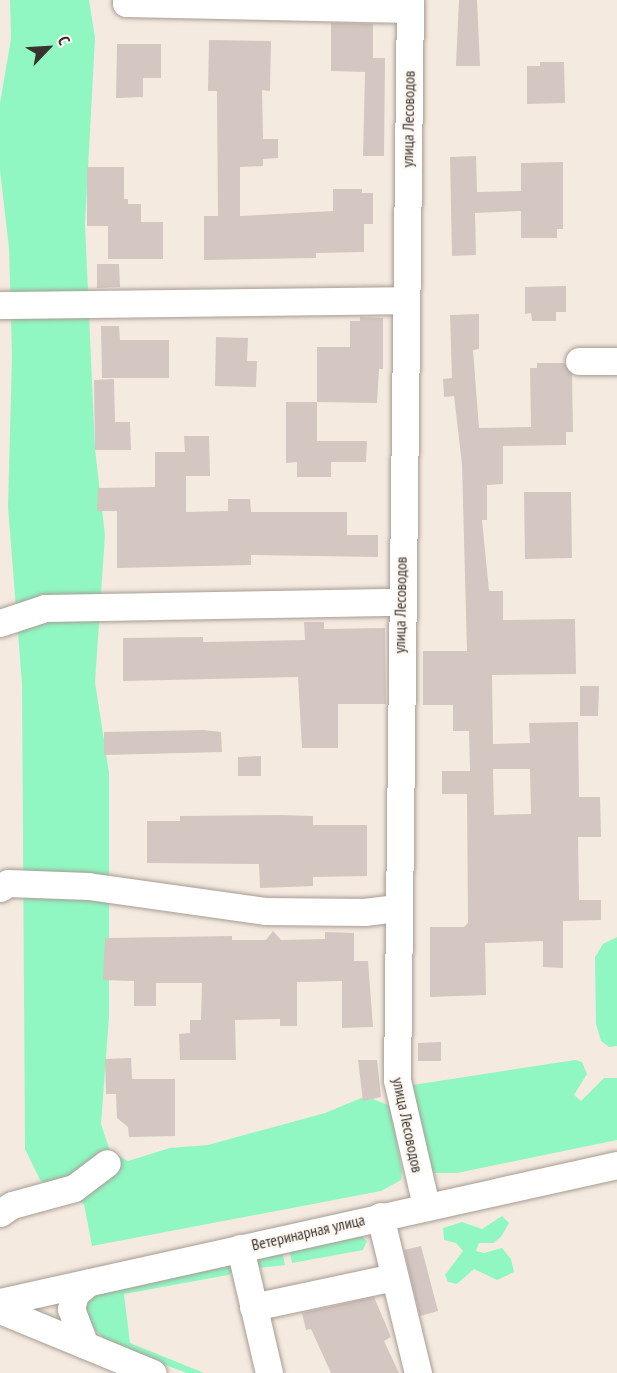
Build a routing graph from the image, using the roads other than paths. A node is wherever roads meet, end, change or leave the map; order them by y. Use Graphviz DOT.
graph roads {
  1 [pos="126,2"];
  2 [pos="410,4"];
  3 [pos="405,300"];
  4 [pos="0,305"];
  5 [pos="579,361"];
  6 [pos="617,361"];
  7 [pos="400,602"];
  8 [pos="0,623"];
  9 [pos="0,888"];
  10 [pos="397,908"];
  11 [pos="107,1163"];
  12 [pos="617,1165"];
  13 [pos="426,1206"];
  14 [pos="0,1213"];
  15 [pos="380,1216"];
  16 [pos="240,1248"];
  17 [pos="394,1277"];
  18 [pos="89,1282"];
  19 [pos="0,1302"];
  20 [pos="254,1307"];
  21 [pos="0,1310"];
  22 [pos="85,1345"];
  23 [pos="108,1364"];
  24 [pos="153,1373"];
  25 [pos="269,1373"];
  26 [pos="418,1373"];
  1 -- 2 [label="street"];
  2 -- 3 [label="street, улица Лесоводов"];
  3 -- 4 [label="street"];
  3 -- 7 [label="street, улица Лесоводов"];
  5 -- 6 [label="street"];
  7 -- 8 [label="street"];
  7 -- 10 [label="street, улица Лесоводов"];
  9 -- 10 [label="street"];
  10 -- 13 [label="street, улица Лесоводов"];
  11 -- 14 [label="street"];
  12 -- 13 [label="street, Ветеринарная улица"];
  13 -- 15 [label="street, Ветеринарная улица"];
  15 -- 16 [label="street, Ветеринарная улица"];
  15 -- 17 [label="street"];
  16 -- 18 [label="street, Ветеринарная улица"];
  16 -- 20 [label="street"];
  17 -- 20 [label="street"];
  17 -- 26 [label="street"];
  18 -- 19 [label="street, Ветеринарная улица"];
  18 -- 22 [label="street"];
  20 -- 25 [label="street"];
  21 -- 22 [label="street"];
  22 -- 23 [label="street"];
  23 -- 24 [label="street"];
}
